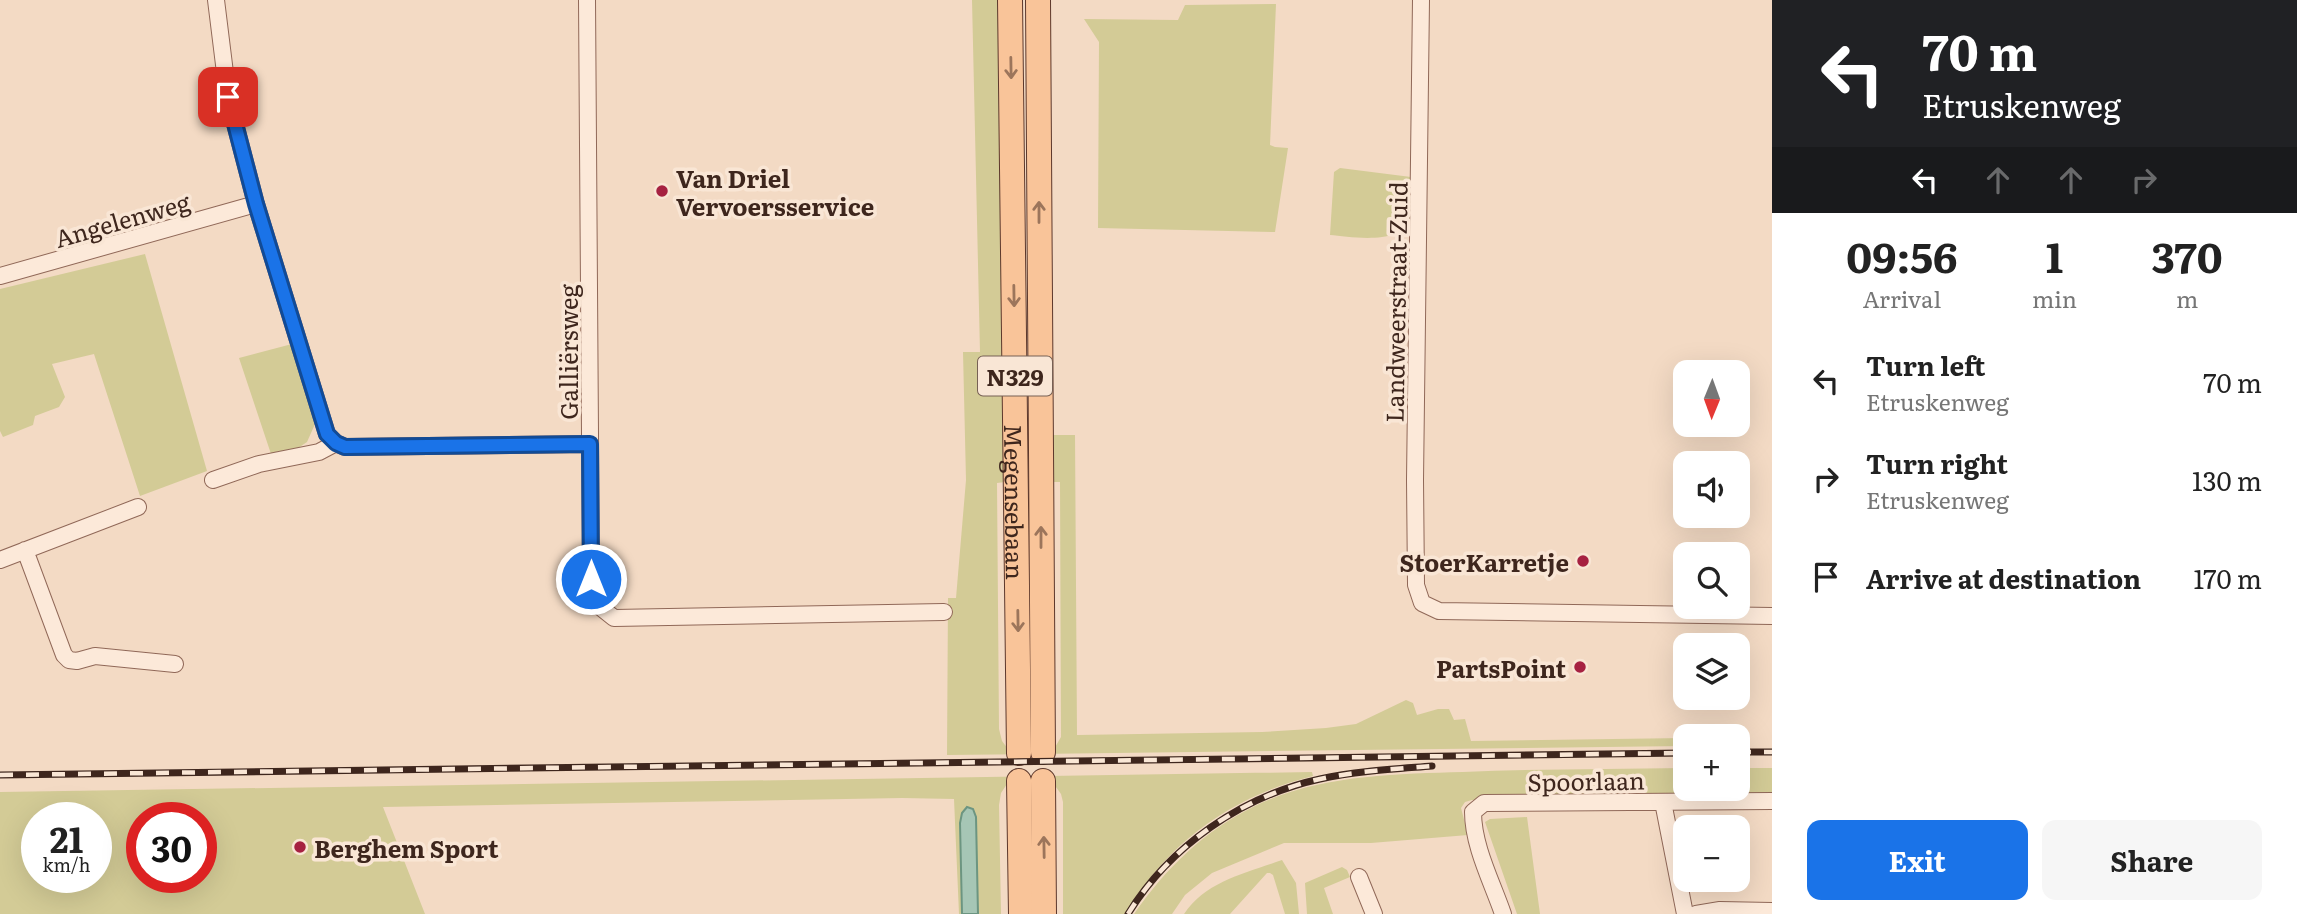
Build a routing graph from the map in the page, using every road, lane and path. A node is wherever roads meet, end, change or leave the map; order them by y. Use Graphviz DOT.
graph roads {
  1 [pos="216,0"];
  2 [pos="587,0"];
  3 [pos="1010,0"];
  4 [pos="1038,0"];
  5 [pos="1421,0"];
  6 [pos="256,204"];
  7 [pos="0,276"];
  8 [pos="336,443"];
  9 [pos="590,444"];
  10 [pos="213,480"];
  11 [pos="138,507"];
  12 [pos="25,550"];
  13 [pos="0,559"];
  14 [pos="944,612"];
  15 [pos="1772,616"];
  16 [pos="175,664"];
  17 [pos="1772,801"];
  18 [pos="1663,802"];
  19 [pos="1359,877"];
  20 [pos="1772,911"];
  21 [pos="1755,913"];
  22 [pos="1021,914"];
  23 [pos="1044,914"];
  24 [pos="1374,914"];
  25 [pos="1503,914"];
  26 [pos="1685,914"];
  27 [pos="1696,914"];
  1 -- 6 [label="street"];
  2 -- 9 [label="street, Galliërsweg"];
  3 -- 4 [label="main road, Megensebaan / N329, one-way"];
  5 -- 15 [label="street, Landweerstraat-Zuid"];
  6 -- 7 [label="street, Angelenweg"];
  6 -- 8 [label="street"];
  8 -- 9 [label="street"];
  8 -- 10 [label="street"];
  9 -- 14 [label="street, Galliërsweg"];
  11 -- 12 [label="street"];
  12 -- 13 [label="street"];
  12 -- 16 [label="street"];
  17 -- 18 [label="street, Spoorlaan"];
  18 -- 25 [label="street, Spoorlaan"];
  18 -- 26 [label="street"];
  19 -- 24 [label="street"];
  20 -- 21 [label="street"];
  21 -- 27 [label="street"];
  23 -- 22 [label="main road, one-way"];
}
